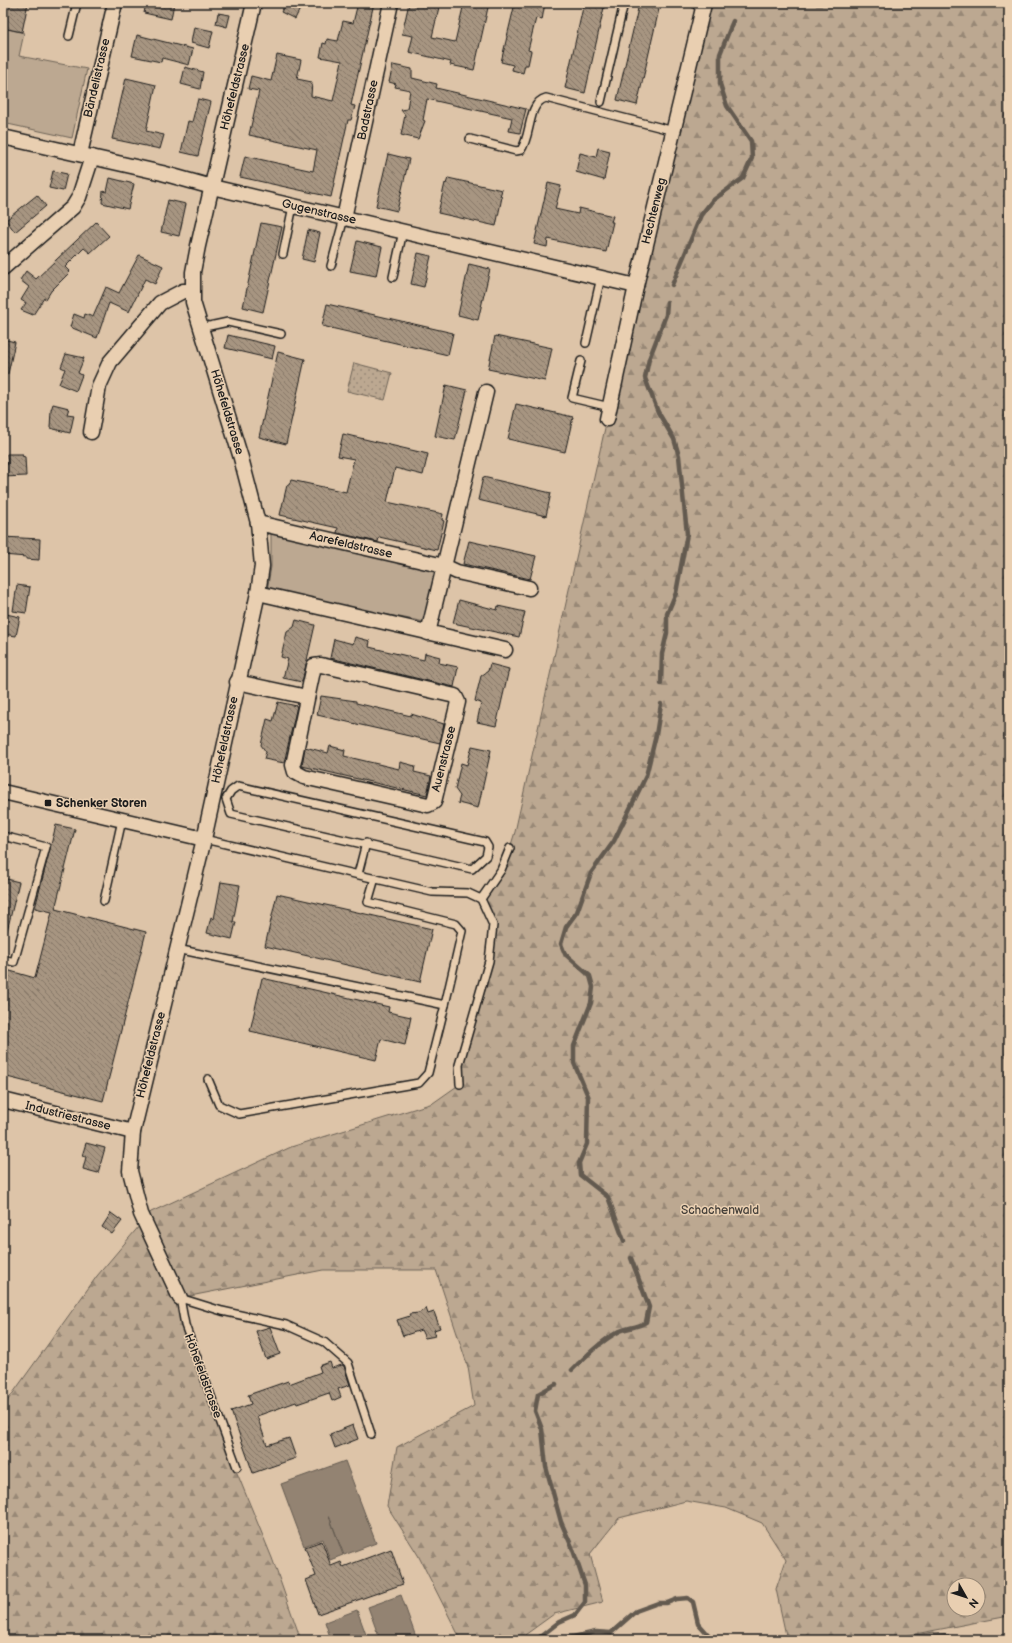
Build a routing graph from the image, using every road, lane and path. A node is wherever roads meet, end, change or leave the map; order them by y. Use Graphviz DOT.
graph roads {
  1 [pos="77,3"];
  2 [pos="115,3"];
  3 [pos="254,3"];
  4 [pos="392,3"];
  5 [pos="624,3"];
  6 [pos="701,4"];
  7 [pos="69,36"];
  8 [pos="601,102"];
  9 [pos="674,131"];
  10 [pos="3,137"];
  11 [pos="470,140"];
  12 [pos="86,155"];
  13 [pos="212,187"];
  14 [pos="293,206"];
  15 [pos="344,218"];
  16 [pos="403,231"];
  17 [pos="283,254"];
  18 [pos="331,266"];
  19 [pos="3,268"];
  20 [pos="393,277"];
  21 [pos="601,277"];
  22 [pos="636,286"];
  23 [pos="191,290"];
  24 [pos="200,328"];
  25 [pos="281,334"];
  26 [pos="586,343"];
  27 [pos="581,361"];
  28 [pos="486,392"];
  29 [pos="608,413"];
  30 [pos="90,432"];
  31 [pos="258,523"];
  32 [pos="444,566"];
  33 [pos="529,588"];
  34 [pos="258,593"];
  35 [pos="428,633"];
  36 [pos="505,650"];
  37 [pos="237,682"];
  38 [pos="307,697"];
  39 [pos="3,792"];
  40 [pos="122,820"];
  41 [pos="3,836"];
  42 [pos="204,839"];
  43 [pos="366,844"];
  44 [pos="510,848"];
  45 [pos="358,874"];
  46 [pos="375,878"];
  47 [pos="481,899"];
  48 [pos="104,901"];
  49 [pos="177,949"];
  50 [pos="3,959"];
  51 [pos="445,1005"];
  52 [pos="208,1079"];
  53 [pos="460,1084"];
  54 [pos="3,1100"];
  55 [pos="133,1132"];
  56 [pos="180,1298"];
  57 [pos="371,1434"];
  58 [pos="237,1467"];
  1 -- 7 [label="lane"];
  2 -- 12 [label="street, Bändelistrasse"];
  3 -- 13 [label="street, Höhefeldstrasse"];
  4 -- 15 [label="street, Badstrasse"];
  5 -- 8 [label="lane"];
  6 -- 9 [label="street, Hechtenweg"];
  9 -- 11 [label="lane"];
  9 -- 22 [label="street, Hechtenweg"];
  10 -- 12 [label="street, Gugenstrasse"];
  12 -- 13 [label="street, Gugenstrasse"];
  12 -- 19 [label="street, Bändelistrasse"];
  13 -- 14 [label="street, Gugenstrasse"];
  13 -- 23 [label="street, Höhefeldstrasse"];
  14 -- 15 [label="street, Gugenstrasse"];
  14 -- 17 [label="lane"];
  15 -- 16 [label="street, Gugenstrasse"];
  15 -- 18 [label="lane"];
  16 -- 20 [label="lane"];
  16 -- 21 [label="street, Gugenstrasse"];
  21 -- 22 [label="street, Gugenstrasse"];
  21 -- 26 [label="lane"];
  22 -- 29 [label="street, Hechtenweg"];
  23 -- 24 [label="street, Höhefeldstrasse"];
  23 -- 30 [label="street"];
  24 -- 25 [label="lane"];
  24 -- 31 [label="street, Höhefeldstrasse"];
  27 -- 29 [label="lane"];
  28 -- 32 [label="street"];
  31 -- 32 [label="street, Aarefeldstrasse"];
  31 -- 34 [label="street, Höhefeldstrasse"];
  32 -- 33 [label="street, Aarefeldstrasse"];
  32 -- 35 [label="street"];
  34 -- 35 [label="street"];
  34 -- 37 [label="street, Höhefeldstrasse"];
  35 -- 36 [label="street"];
  37 -- 38 [label="street"];
  37 -- 42 [label="street, Höhefeldstrasse"];
  38 -- 38 [label="street, Auenstrasse"];
  39 -- 40 [label="street"];
  40 -- 42 [label="street"];
  40 -- 48 [label="lane"];
  41 -- 50 [label="lane"];
  42 -- 45 [label="lane"];
  42 -- 49 [label="street, Höhefeldstrasse"];
  43 -- 43 [label="lane"];
  43 -- 45 [label="lane"];
  44 -- 47 [label="lane"];
  45 -- 46 [label="lane"];
  46 -- 47 [label="lane"];
  46 -- 51 [label="lane"];
  47 -- 53 [label="lane"];
  49 -- 51 [label="lane"];
  49 -- 55 [label="street, Höhefeldstrasse"];
  51 -- 52 [label="lane"];
  54 -- 55 [label="street, Industriestrasse"];
  55 -- 56 [label="street, Höhefeldstrasse"];
  56 -- 57 [label="lane"];
  56 -- 58 [label="lane, Höhefeldstrasse"];
}
